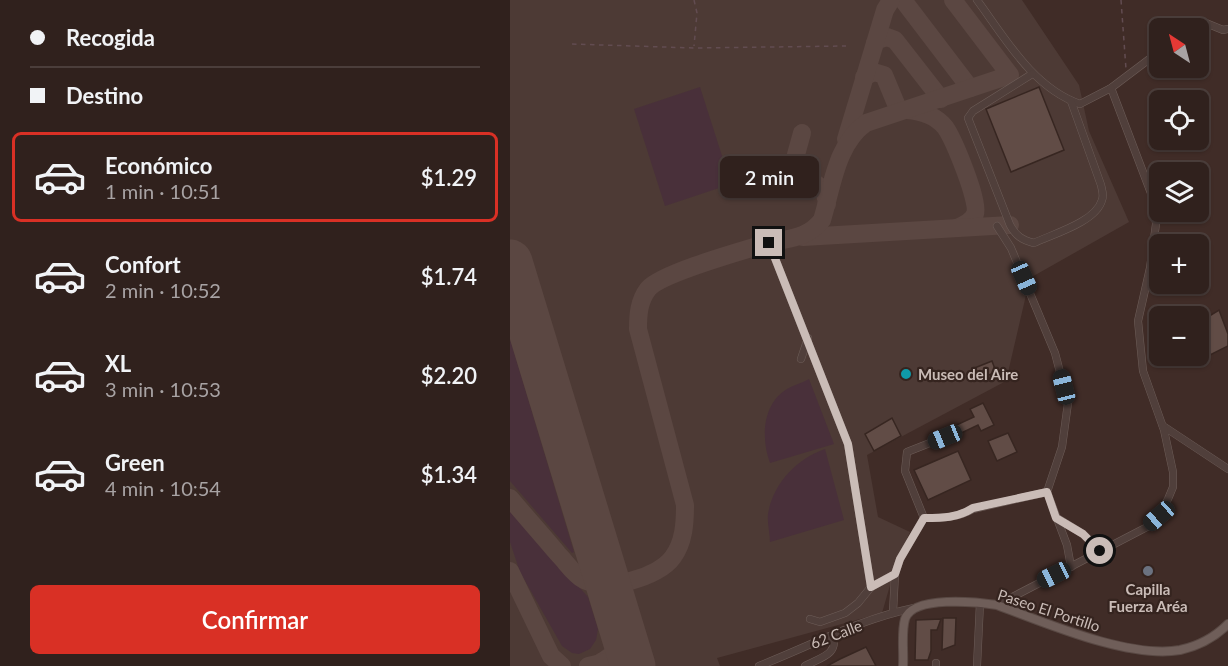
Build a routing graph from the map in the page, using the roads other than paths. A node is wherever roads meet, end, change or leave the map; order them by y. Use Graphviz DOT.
graph roads {
  1 [pos="977,0"];
  2 [pos="1209,24"];
  3 [pos="1228,29"];
  4 [pos="1149,59"];
  5 [pos="1032,74"];
  6 [pos="1111,88"];
  7 [pos="1071,101"];
  8 [pos="998,226"];
  9 [pos="769,243"];
  10 [pos="808,338"];
  11 [pos="801,359"];
  12 [pos="1162,425"];
  13 [pos="945,437"];
  14 [pos="1228,469"];
  15 [pos="1047,492"];
  16 [pos="924,518"];
  17 [pos="1056,518"];
  18 [pos="1100,551"];
  19 [pos="1071,567"];
  20 [pos="895,574"];
  21 [pos="871,587"];
  22 [pos="980,603"];
  23 [pos="997,605"];
  24 [pos="915,608"];
  25 [pos="893,612"];
  26 [pos="810,618"];
  27 [pos="1228,624"];
  28 [pos="1224,632"];
  29 [pos="832,636"];
  30 [pos="759,666"];
  31 [pos="805,666"];
  32 [pos="903,666"];
  33 [pos="977,666"];
  1 -- 5 [label="street"];
  2 -- 3 [label="street"];
  4 -- 6 [label="street"];
  5 -- 7 [label="street"];
  5 -- 7 [label="street"];
  6 -- 7 [label="street"];
  6 -- 12 [label="street"];
  8 -- 15 [label="street"];
  9 -- 10 [label="street"];
  10 -- 11 [label="street"];
  10 -- 21 [label="street"];
  12 -- 14 [label="street"];
  12 -- 18 [label="street"];
  13 -- 16 [label="street"];
  15 -- 16 [label="street"];
  15 -- 17 [label="street"];
  16 -- 20 [label="street"];
  17 -- 18 [label="street"];
  17 -- 19 [label="street"];
  18 -- 19 [label="street"];
  19 -- 23 [label="street"];
  20 -- 21 [label="street"];
  20 -- 25 [label="street"];
  21 -- 26 [label="street"];
  22 -- 23 [label="main road, Paseo El Portillo"];
  22 -- 24 [label="main road, Paseo El Portillo"];
  22 -- 33 [label="street"];
  23 -- 28 [label="main road, Paseo El Portillo"];
  24 -- 25 [label="street, 62 Calle"];
  24 -- 32 [label="main road"];
  25 -- 29 [label="street, 62 Calle"];
  27 -- 28 [label="main road, Paseo El Portillo"];
  29 -- 30 [label="street, 62 Calle"];
  29 -- 31 [label="street"];
}
